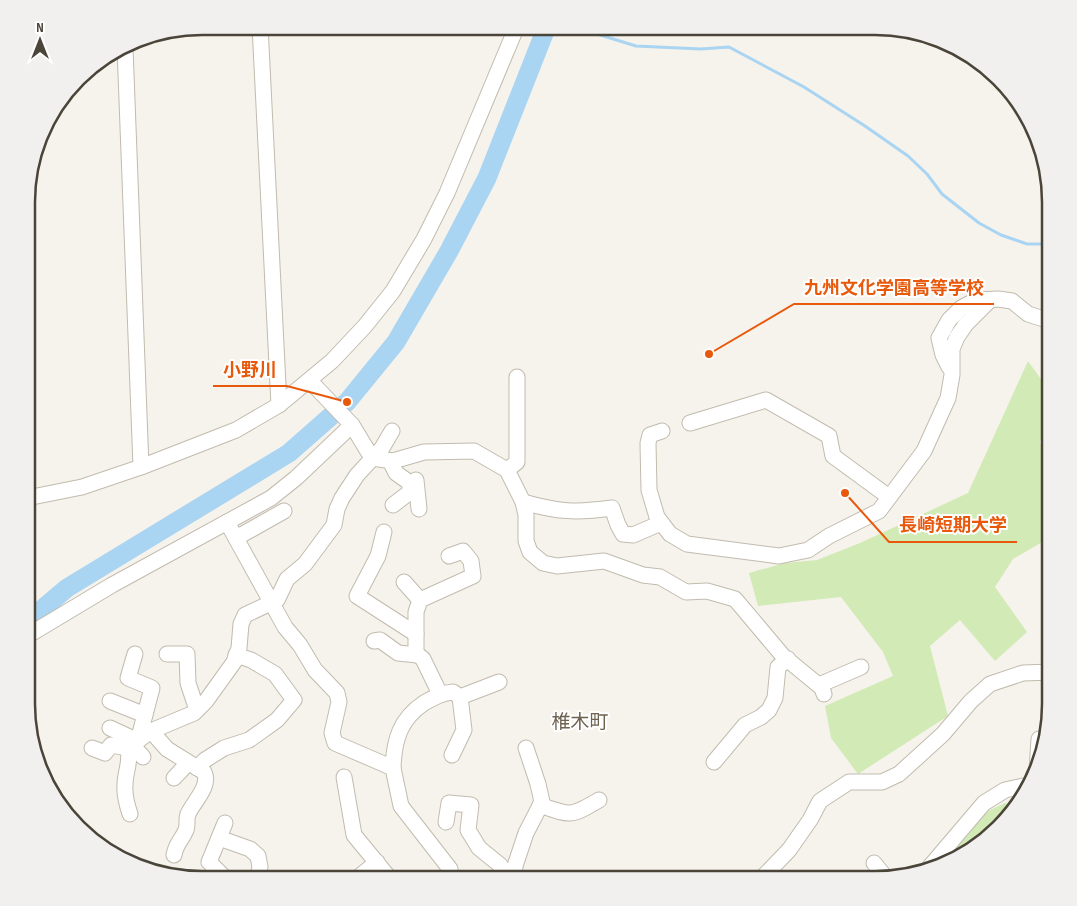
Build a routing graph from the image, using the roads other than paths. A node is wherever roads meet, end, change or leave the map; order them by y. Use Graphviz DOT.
graph roads {
  1 [pos="260,35"];
  2 [pos="514,35"];
  3 [pos="124,55"];
  4 [pos="1042,318"];
  5 [pos="517,377"];
  6 [pos="312,383"];
  7 [pos="279,405"];
  8 [pos="690,423"];
  9 [pos="351,424"];
  10 [pos="392,431"];
  11 [pos="662,432"];
  12 [pos="372,458"];
  13 [pos="393,460"];
  14 [pos="141,467"];
  15 [pos="507,470"];
  16 [pos="35,496"];
  17 [pos="889,497"];
  18 [pos="523,502"];
  19 [pos="393,505"];
  20 [pos="419,509"];
  21 [pos="284,511"];
  22 [pos="227,522"];
  23 [pos="661,523"];
  24 [pos="384,532"];
  25 [pos="236,538"];
  26 [pos="449,556"];
  27 [pos="404,582"];
  28 [pos="420,600"];
  29 [pos="271,602"];
  30 [pos="35,631"];
  31 [pos="416,634"];
  32 [pos="374,641"];
  33 [pos="135,654"];
  34 [pos="168,654"];
  35 [pos="236,655"];
  36 [pos="416,655"];
  37 [pos="788,659"];
  38 [pos="861,667"];
  39 [pos="1042,672"];
  40 [pos="499,682"];
  41 [pos="440,694"];
  42 [pos="460,697"];
  43 [pos="110,701"];
  44 [pos="197,710"];
  45 [pos="145,716"];
  46 [pos="110,728"];
  47 [pos="137,741"];
  48 [pos="92,748"];
  49 [pos="526,748"];
  50 [pos="452,755"];
  51 [pos="143,757"];
  52 [pos="714,762"];
  53 [pos="192,765"];
  54 [pos="393,768"];
  55 [pos="174,778"];
  56 [pos="341,784"];
  57 [pos="1020,787"];
  58 [pos="599,800"];
  59 [pos="540,805"];
  60 [pos="130,814"];
  61 [pos="446,822"];
  62 [pos="226,823"];
  63 [pos="220,838"];
  64 [pos="174,855"];
  65 [pos="936,859"];
  66 [pos="377,862"];
  67 [pos="874,864"];
  68 [pos="218,871"];
  69 [pos="259,871"];
  70 [pos="366,871"];
  71 [pos="384,871"];
  72 [pos="450,871"];
  73 [pos="504,871"];
  74 [pos="515,871"];
  75 [pos="769,871"];
  76 [pos="880,871"];
  1 -- 7 [label="street"];
  2 -- 6 [label="street"];
  3 -- 14 [label="street"];
  4 -- 17 [label="street"];
  5 -- 15 [label="street"];
  6 -- 7 [label="street"];
  6 -- 9 [label="street"];
  7 -- 14 [label="street"];
  8 -- 17 [label="street"];
  9 -- 12 [label="street"];
  9 -- 22 [label="street"];
  10 -- 12 [label="street"];
  11 -- 23 [label="street"];
  12 -- 13 [label="street"];
  12 -- 29 [label="street"];
  13 -- 15 [label="street"];
  13 -- 19 [label="street"];
  13 -- 20 [label="street"];
  14 -- 16 [label="street"];
  15 -- 18 [label="street"];
  17 -- 23 [label="street"];
  18 -- 23 [label="street"];
  18 -- 37 [label="street"];
  21 -- 25 [label="street"];
  22 -- 25 [label="street"];
  22 -- 30 [label="street"];
  24 -- 31 [label="street"];
  25 -- 29 [label="street"];
  26 -- 28 [label="street"];
  27 -- 28 [label="street"];
  28 -- 31 [label="street"];
  29 -- 35 [label="street"];
  29 -- 54 [label="street"];
  31 -- 36 [label="street"];
  32 -- 36 [label="street"];
  33 -- 45 [label="street"];
  34 -- 44 [label="street"];
  35 -- 44 [label="street"];
  35 -- 53 [label="street"];
  36 -- 41 [label="street"];
  37 -- 38 [label="street"];
  37 -- 52 [label="street"];
  39 -- 75 [label="street"];
  40 -- 42 [label="street"];
  41 -- 42 [label="street"];
  41 -- 54 [label="street"];
  42 -- 50 [label="street"];
  43 -- 45 [label="street"];
  44 -- 47 [label="street"];
  45 -- 47 [label="street"];
  46 -- 47 [label="street"];
  47 -- 48 [label="street"];
  47 -- 51 [label="street"];
  47 -- 53 [label="street"];
  47 -- 60 [label="street"];
  49 -- 59 [label="street"];
  53 -- 55 [label="street"];
  53 -- 64 [label="street"];
  54 -- 72 [label="street"];
  56 -- 66 [label="street"];
  57 -- 65 [label="street"];
  58 -- 59 [label="street"];
  59 -- 74 [label="street"];
  61 -- 73 [label="street"];
  62 -- 63 [label="street"];
  63 -- 68 [label="street"];
  63 -- 69 [label="street"];
  66 -- 70 [label="street"];
  66 -- 71 [label="street"];
  67 -- 76 [label="street"];
}
